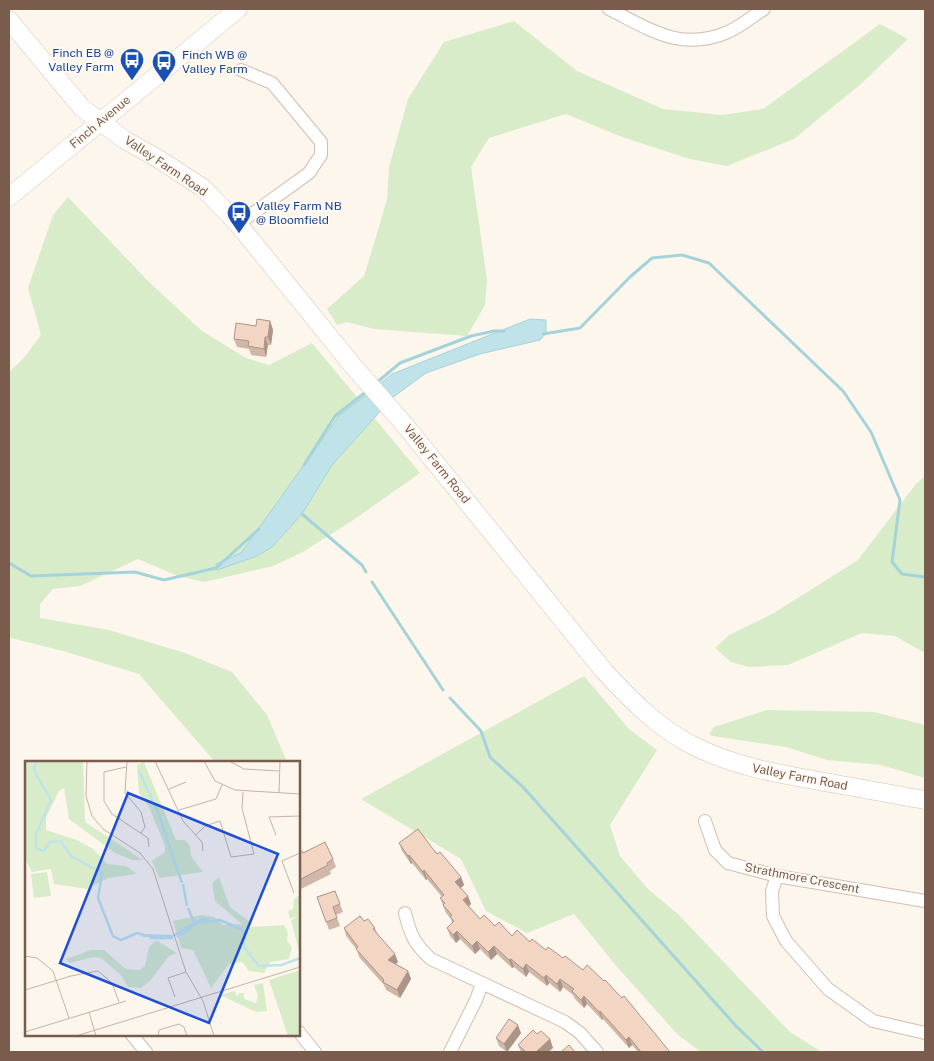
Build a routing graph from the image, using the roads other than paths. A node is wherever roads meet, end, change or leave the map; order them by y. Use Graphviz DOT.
graph roads {
  1 [pos="238,9"];
  2 [pos="609,9"];
  3 [pos="764,9"];
  4 [pos="9,20"];
  5 [pos="241,70"];
  6 [pos="100,122"];
  7 [pos="9,197"];
  8 [pos="238,224"];
  9 [pos="925,800"];
  10 [pos="704,821"];
  11 [pos="777,876"];
  12 [pos="925,901"];
  13 [pos="405,913"];
  14 [pos="482,984"];
  15 [pos="300,1033"];
  16 [pos="925,1033"];
  17 [pos="133,1036"];
  18 [pos="146,1052"];
  19 [pos="315,1052"];
  20 [pos="450,1052"];
  21 [pos="597,1052"];
  1 -- 6 [label="street, Finch Avenue"];
  2 -- 3 [label="street"];
  4 -- 6 [label="street, Valley Farm Road"];
  5 -- 8 [label="street"];
  6 -- 7 [label="street, Finch Avenue"];
  6 -- 8 [label="street, Valley Farm Road"];
  8 -- 9 [label="street, Valley Farm Road"];
  10 -- 11 [label="street, Strathmore Crescent"];
  11 -- 12 [label="street, Strathmore Crescent"];
  11 -- 16 [label="street"];
  13 -- 14 [label="street"];
  14 -- 20 [label="street"];
  14 -- 21 [label="street"];
  15 -- 19 [label="street"];
  17 -- 18 [label="street"];
}
